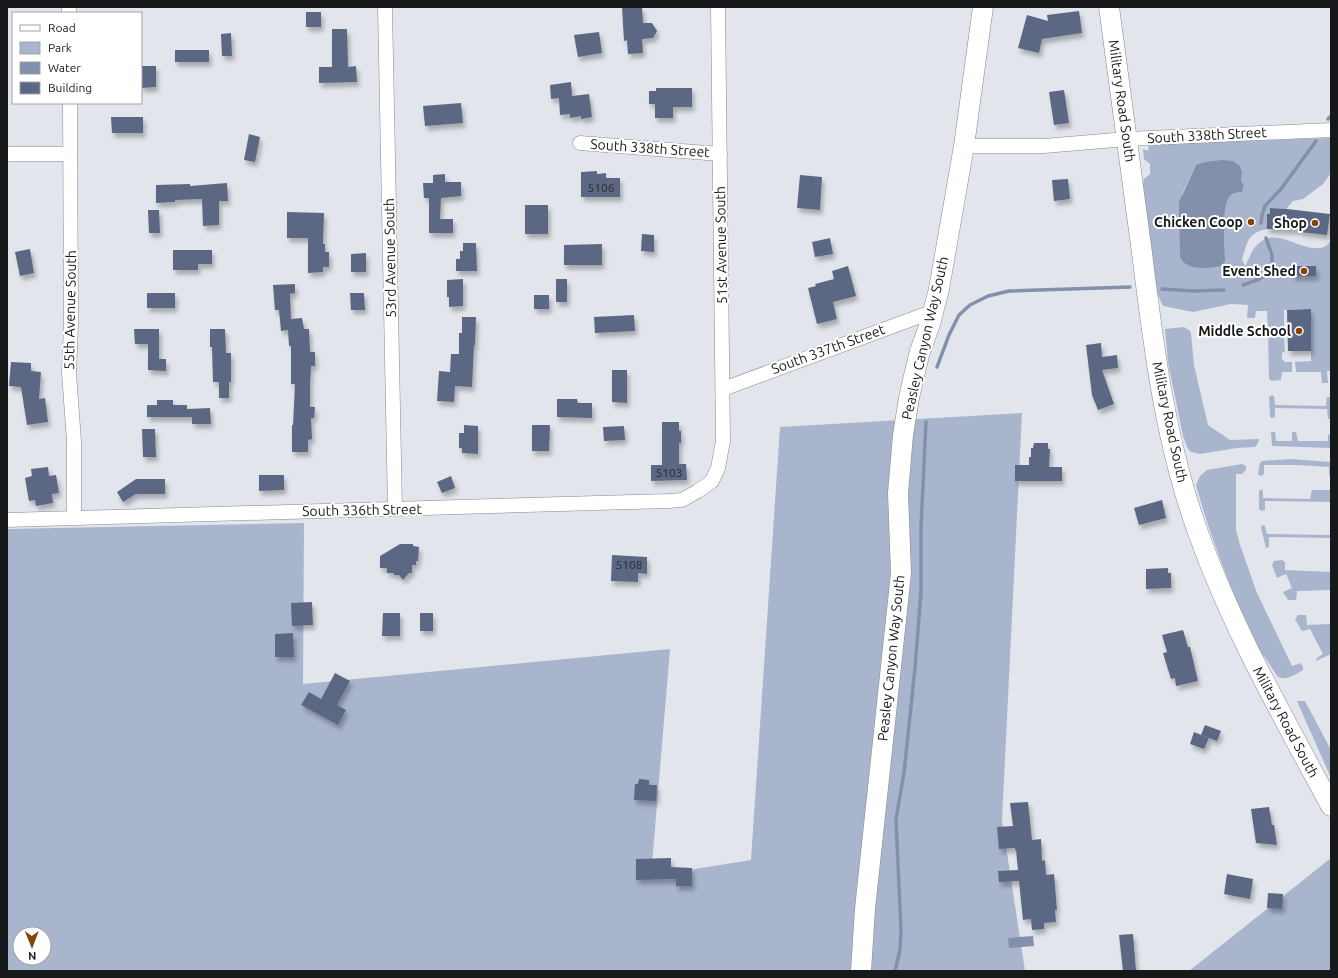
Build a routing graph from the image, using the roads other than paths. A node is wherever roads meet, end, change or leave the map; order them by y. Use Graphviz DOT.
graph roads {
  1 [pos="384,7"];
  2 [pos="718,7"];
  3 [pos="983,7"];
  4 [pos="1109,7"];
  5 [pos="70,104"];
  6 [pos="1331,130"];
  7 [pos="1127,139"];
  8 [pos="580,143"];
  9 [pos="964,146"];
  10 [pos="7,154"];
  11 [pos="70,154"];
  12 [pos="720,154"];
  13 [pos="934,311"];
  14 [pos="723,389"];
  15 [pos="712,481"];
  16 [pos="395,509"];
  17 [pos="74,517"];
  18 [pos="7,520"];
  19 [pos="1331,806"];
  20 [pos="864,909"];
  21 [pos="852,971"];
  22 [pos="861,971"];
  1 -- 16 [label="street, 53rd Avenue South"];
  2 -- 12 [label="street, 51st Avenue South"];
  3 -- 9 [label="street, Peasley Canyon Way South"];
  4 -- 7 [label="street, Military Road South"];
  5 -- 11 [label="street, 55th Avenue South"];
  6 -- 7 [label="street, South 338th Street"];
  7 -- 9 [label="street, South 338th Street"];
  7 -- 19 [label="street, Military Road South"];
  8 -- 12 [label="street, South 338th Street"];
  9 -- 13 [label="street, Peasley Canyon Way South"];
  10 -- 11 [label="street"];
  11 -- 17 [label="street, 55th Avenue South"];
  12 -- 14 [label="street, 51st Avenue South"];
  13 -- 14 [label="street, South 337th Street"];
  13 -- 20 [label="street, Peasley Canyon Way South"];
  14 -- 15 [label="street, 51st Avenue South"];
  15 -- 16 [label="street, South 336th Street"];
  16 -- 17 [label="street, South 336th Street"];
  17 -- 18 [label="street, South 336th Street"];
  20 -- 21 [label="street, Peasley Canyon Way South"];
  20 -- 22 [label="street, Peasley Canyon Way South"];
}
